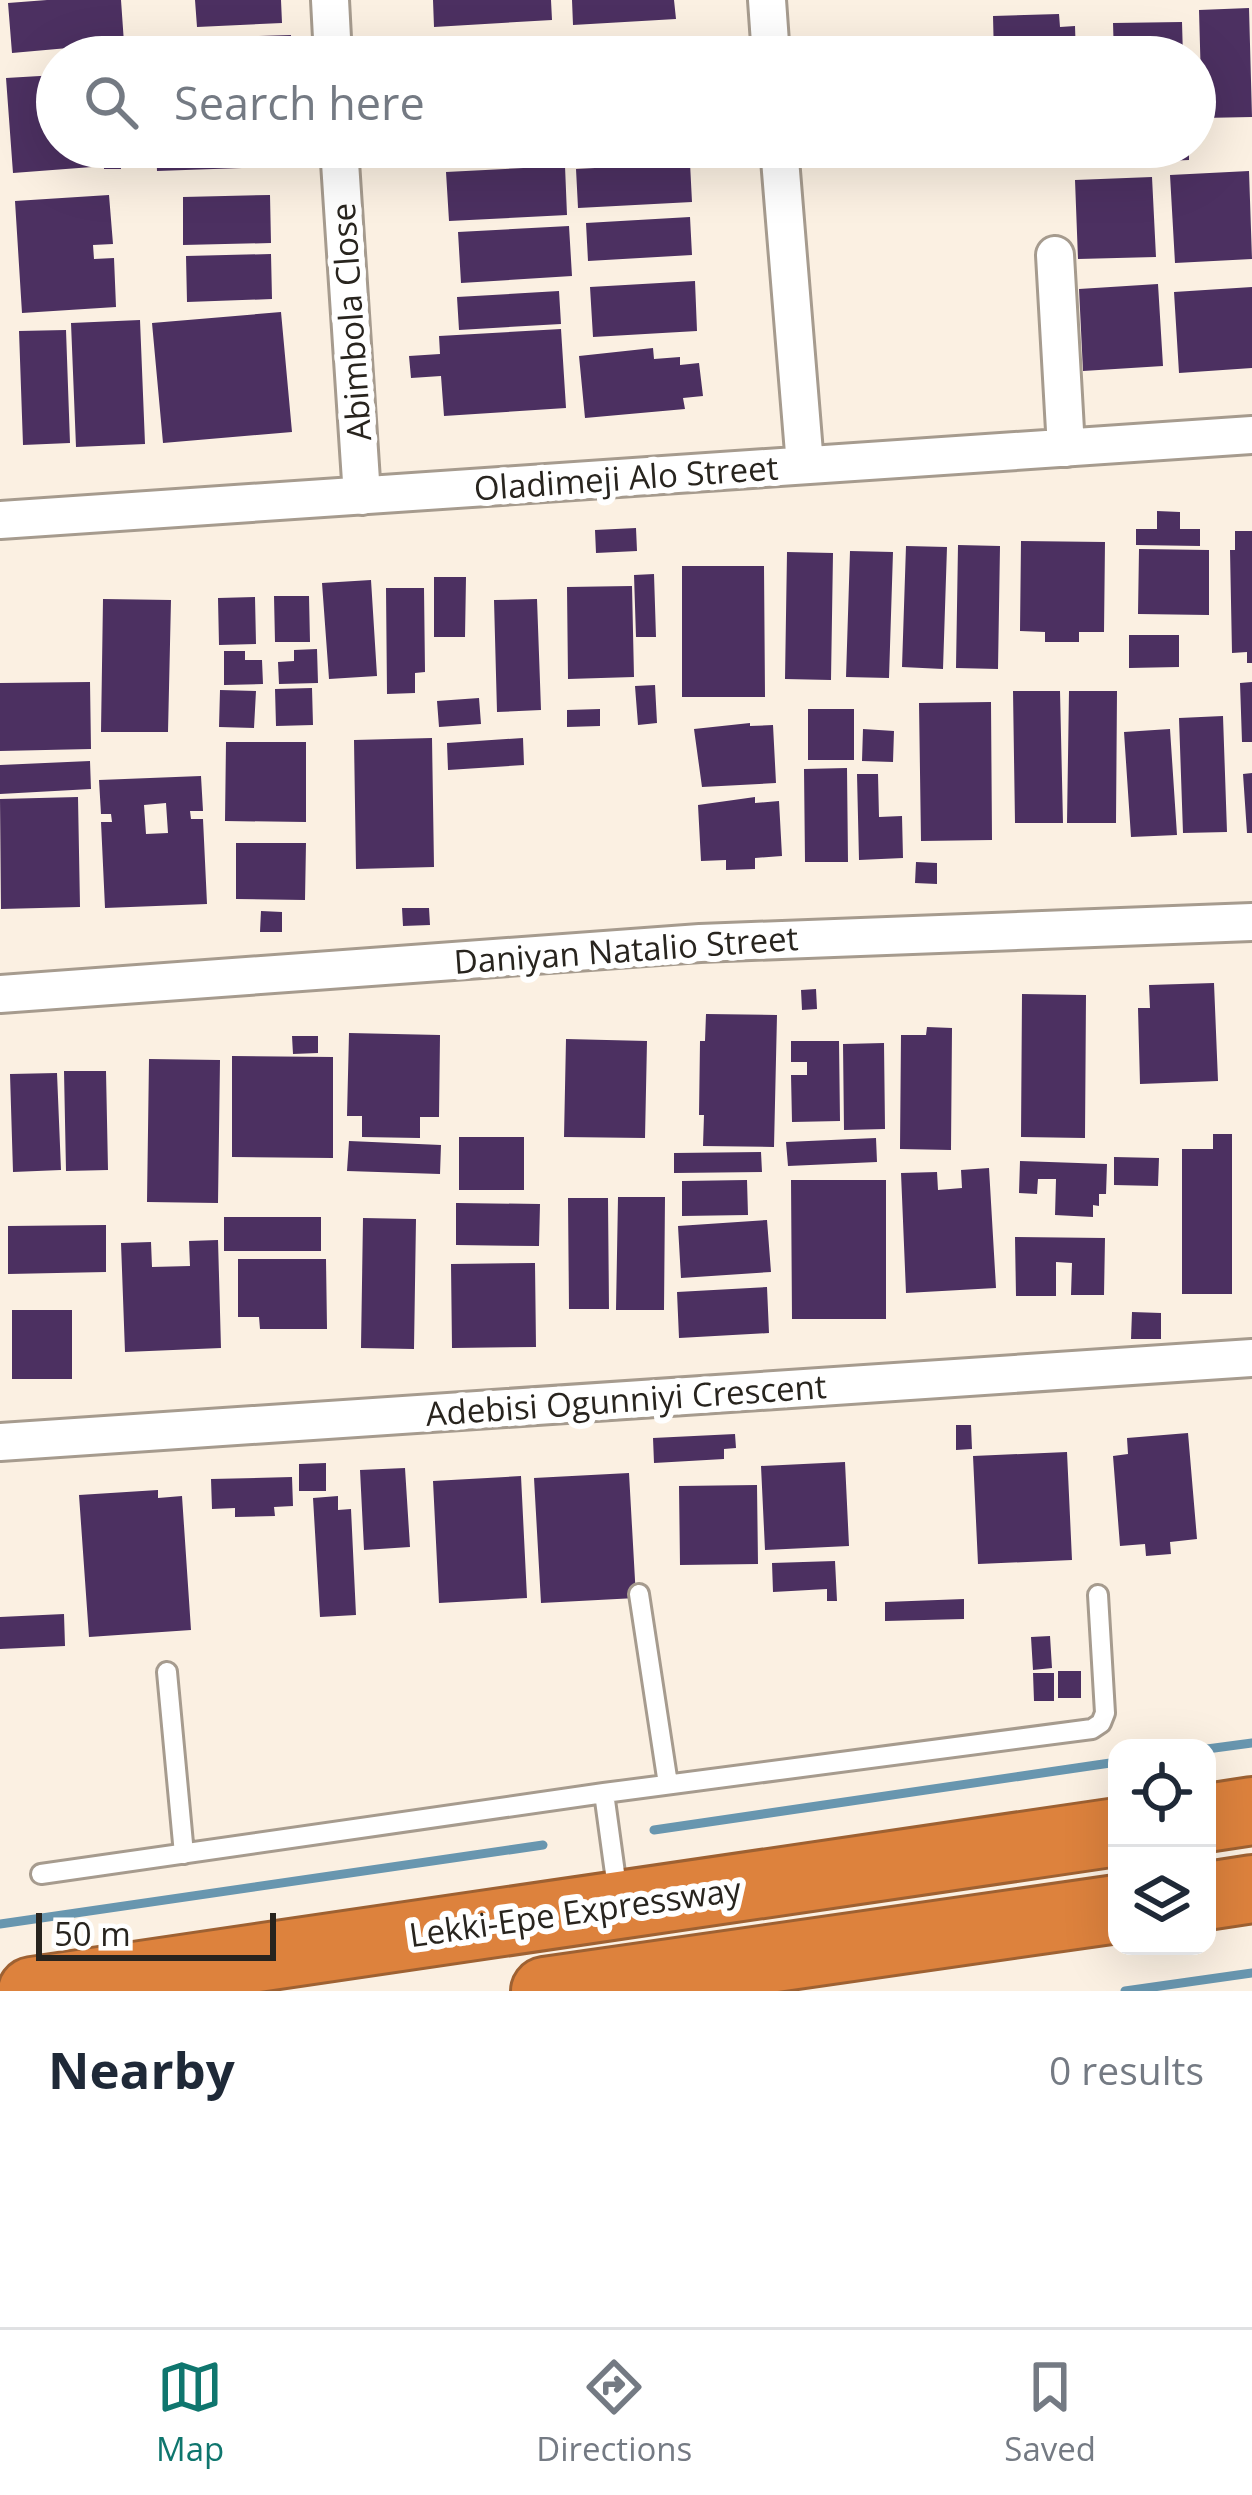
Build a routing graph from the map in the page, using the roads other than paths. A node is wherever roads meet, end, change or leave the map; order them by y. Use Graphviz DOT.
graph roads {
  1 [pos="330,0"];
  2 [pos="767,0"];
  3 [pos="333,36"];
  4 [pos="770,36"];
  5 [pos="340,168"];
  6 [pos="781,168"];
  7 [pos="1054,255"];
  8 [pos="1252,434"];
  9 [pos="1066,448"];
  10 [pos="805,465"];
  11 [pos="362,496"];
  12 [pos="0,520"];
  13 [pos="1252,922"];
  14 [pos="0,994"];
  15 [pos="1252,1358"];
  16 [pos="0,1442"];
  17 [pos="639,1594"];
  18 [pos="1098,1595"];
  19 [pos="167,1672"];
  20 [pos="668,1784"];
  21 [pos="604,1793"];
  22 [pos="1252,1811"];
  23 [pos="1216,1817"];
  24 [pos="1108,1833"];
  25 [pos="184,1854"];
  26 [pos="41,1874"];
  27 [pos="1252,1889"];
  28 [pos="1216,1895"];
  29 [pos="620,1906"];
  30 [pos="1108,1910"];
  31 [pos="32,1991"];
  32 [pos="545,1991"];
  1 -- 3 [label="street"];
  2 -- 4 [label="street"];
  5 -- 11 [label="street, Abimbola Close"];
  6 -- 10 [label="street"];
  7 -- 9 [label="street"];
  8 -- 9 [label="street, Oladimeji Alo Street"];
  9 -- 10 [label="street, Oladimeji Alo Street"];
  10 -- 11 [label="street, Oladimeji Alo Street"];
  11 -- 12 [label="street, Oladimeji Alo Street"];
  13 -- 14 [label="street, Daniyan Natalio Street"];
  15 -- 16 [label="street, Adebisi Ogunniyi Crescent"];
  17 -- 20 [label="lane"];
  18 -- 20 [label="lane"];
  19 -- 25 [label="lane"];
  20 -- 21 [label="lane"];
  21 -- 25 [label="lane"];
  21 -- 29 [label="lane"];
  22 -- 23 [label="highway"];
  24 -- 29 [label="highway, Lekki-Epe Expressway"];
  25 -- 26 [label="lane"];
  27 -- 28 [label="highway"];
  29 -- 31 [label="highway, Lekki-Epe Expressway"];
  30 -- 32 [label="highway"];
}
